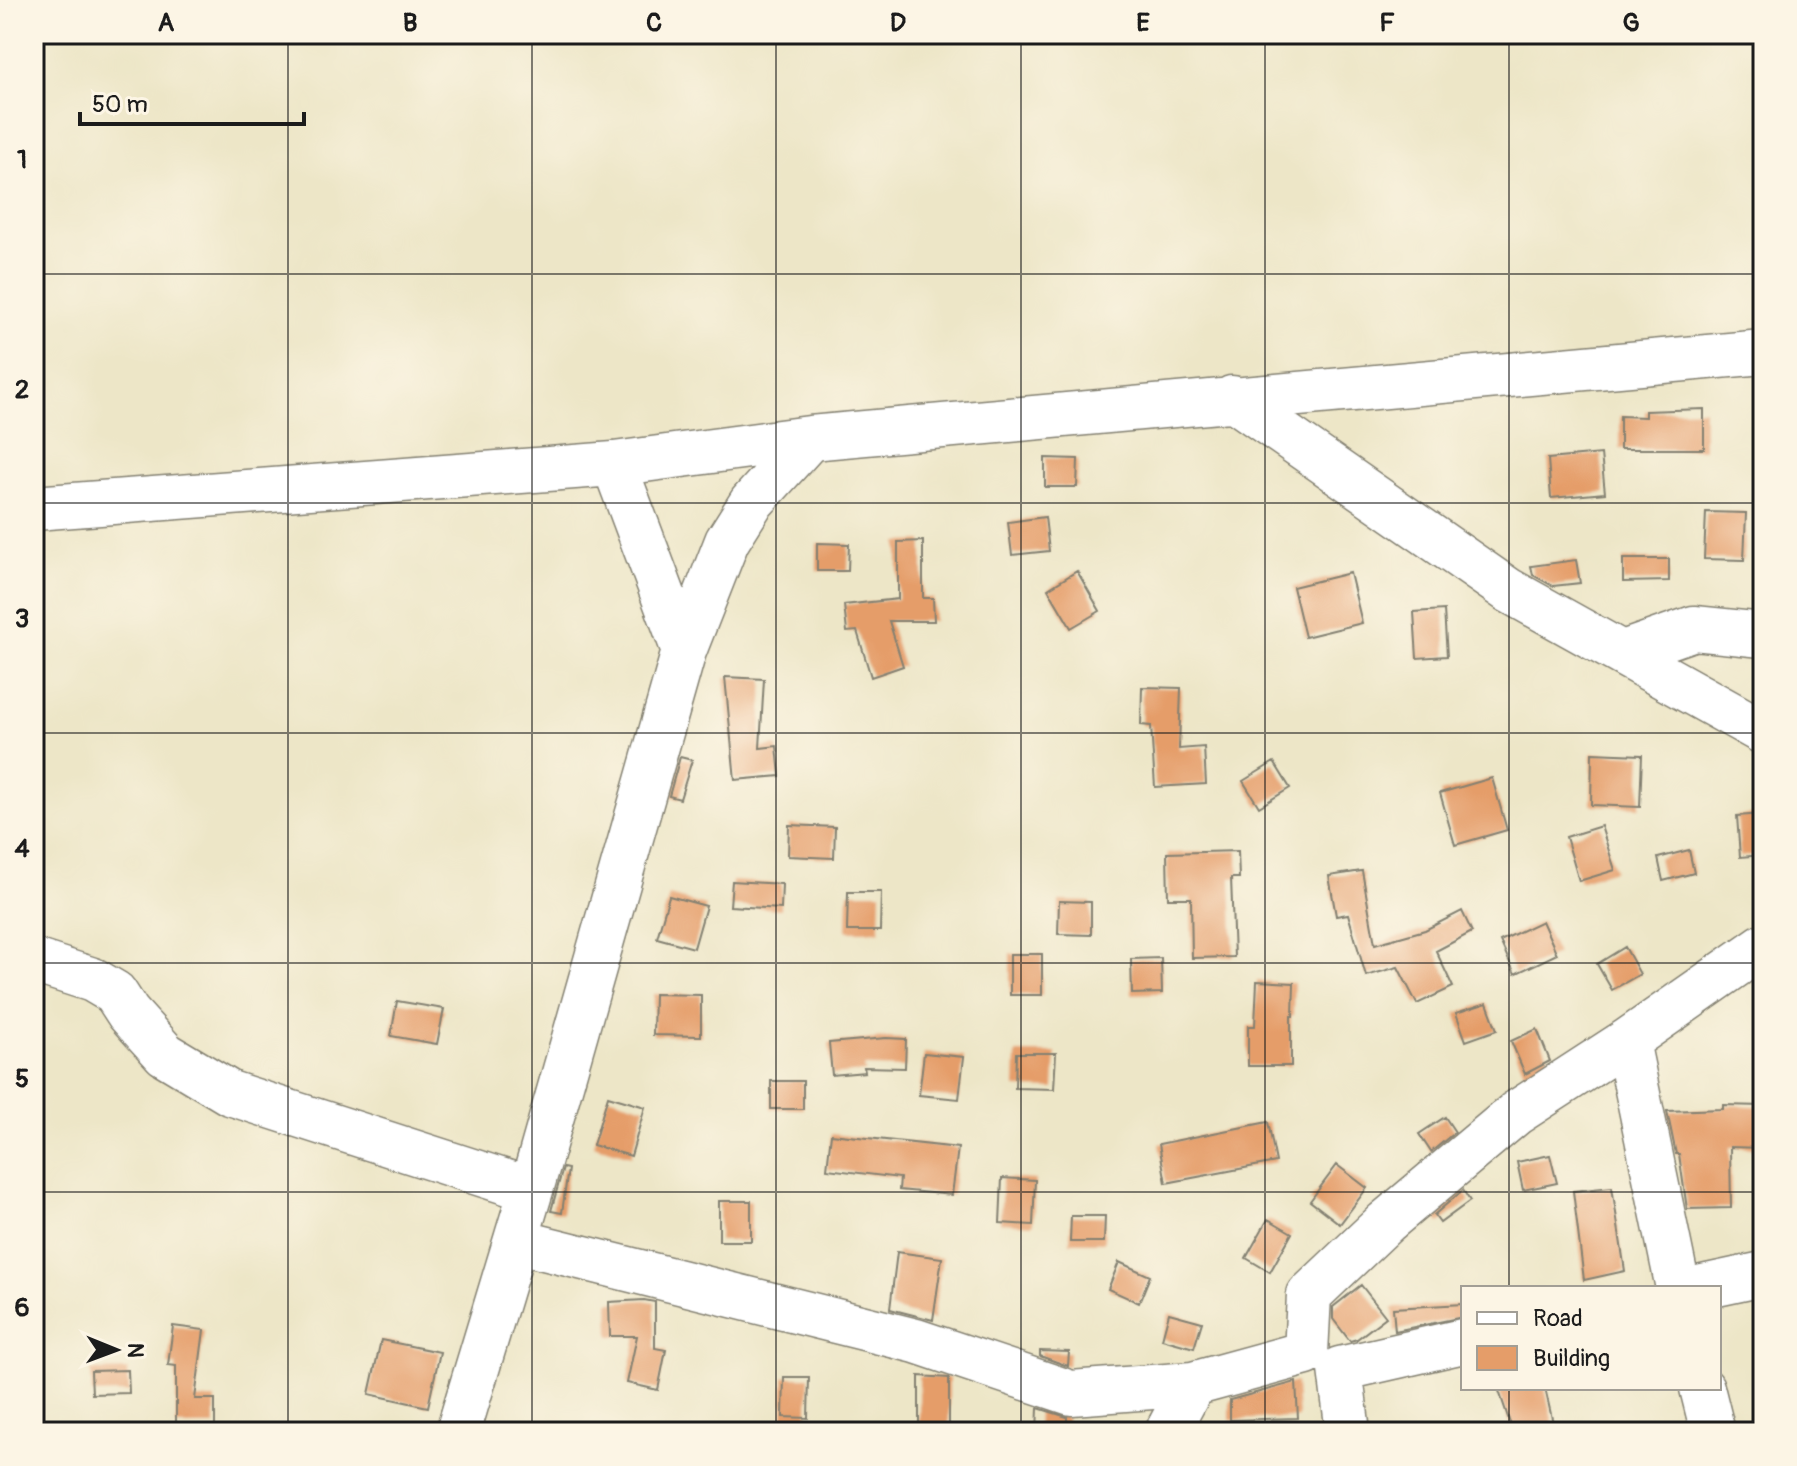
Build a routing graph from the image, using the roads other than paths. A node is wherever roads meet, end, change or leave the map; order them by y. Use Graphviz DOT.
graph roads {
  1 [pos="1763,352"];
  2 [pos="1232,398"];
  3 [pos="810,438"];
  4 [pos="614,464"];
  5 [pos="34,508"];
  6 [pos="1763,635"];
  7 [pos="684,651"];
  8 [pos="1623,653"];
  9 [pos="1763,732"];
  10 [pos="1763,946"];
  11 [pos="34,961"];
  12 [pos="1627,1041"];
  13 [pos="531,1190"];
  14 [pos="516,1241"];
  15 [pos="1763,1274"];
  16 [pos="1678,1286"];
  17 [pos="1707,1286"];
  18 [pos="1461,1341"];
  19 [pos="1323,1361"];
  20 [pos="1193,1384"];
  21 [pos="1702,1390"];
  22 [pos="458,1432"];
  23 [pos="1167,1432"];
  24 [pos="1348,1432"];
  25 [pos="1713,1432"];
  1 -- 2 [label="street"];
  2 -- 3 [label="street"];
  2 -- 8 [label="street"];
  3 -- 4 [label="street"];
  3 -- 7 [label="street"];
  4 -- 5 [label="street"];
  4 -- 7 [label="street"];
  6 -- 8 [label="street"];
  7 -- 13 [label="street"];
  8 -- 9 [label="street"];
  10 -- 12 [label="street"];
  11 -- 13 [label="street"];
  12 -- 16 [label="street"];
  12 -- 19 [label="street"];
  13 -- 14 [label="street"];
  14 -- 20 [label="street"];
  14 -- 22 [label="street"];
  15 -- 17 [label="street"];
  18 -- 19 [label="street"];
  19 -- 20 [label="street"];
  19 -- 24 [label="street"];
  20 -- 23 [label="street"];
  21 -- 25 [label="street"];
}
